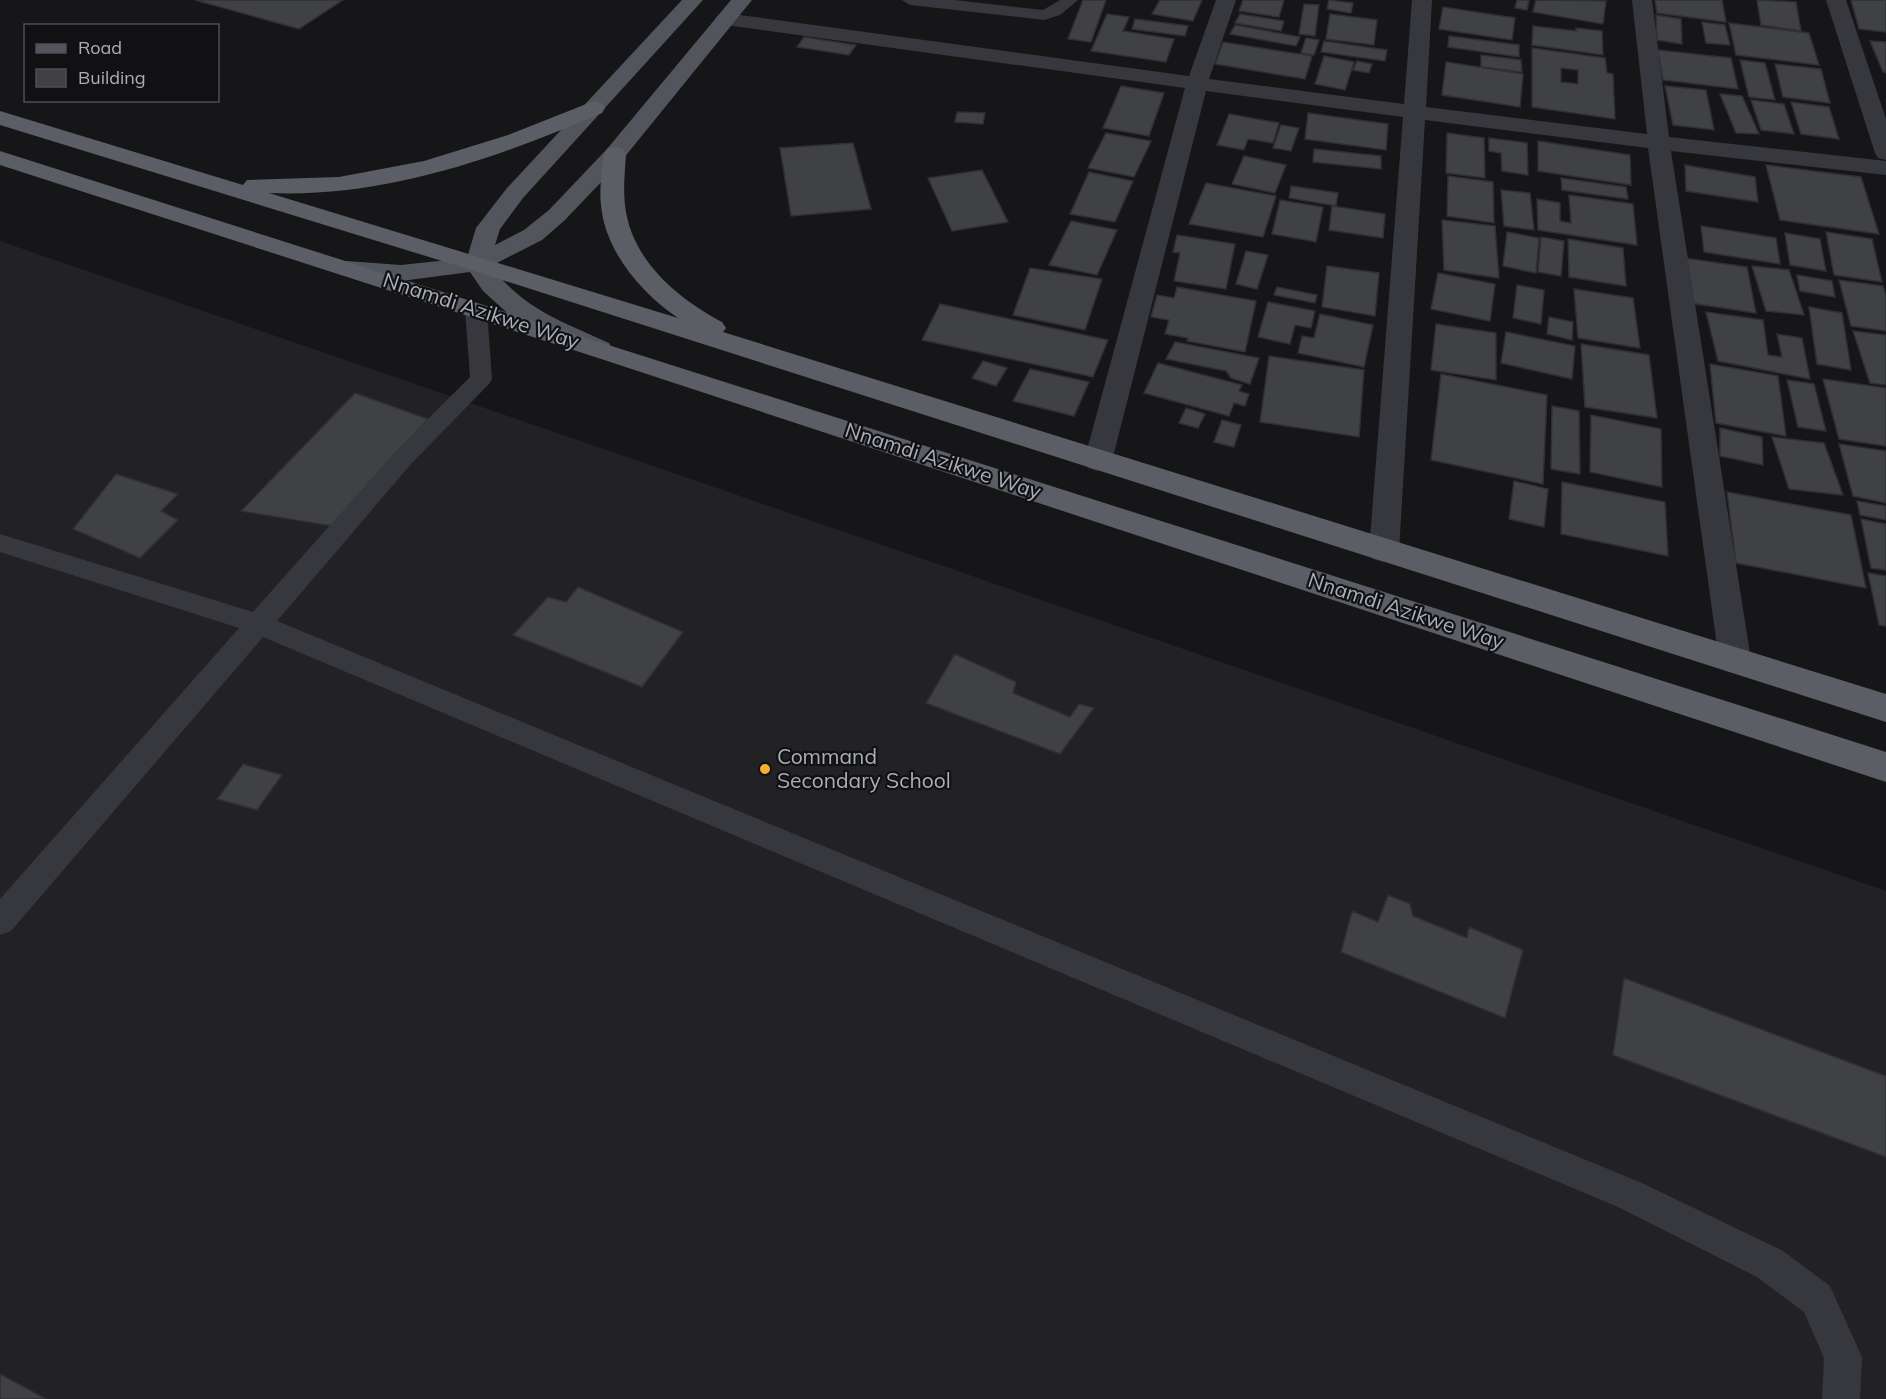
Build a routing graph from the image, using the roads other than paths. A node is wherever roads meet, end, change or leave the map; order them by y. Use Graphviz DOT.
graph roads {
  1 [pos="693,0"];
  2 [pos="742,0"];
  3 [pos="910,0"];
  4 [pos="1070,0"];
  5 [pos="1226,0"];
  6 [pos="1422,0"];
  7 [pos="1642,0"];
  8 [pos="1836,0"];
  9 [pos="725,19"];
  10 [pos="1197,83"];
  11 [pos="594,108"];
  12 [pos="1415,113"];
  13 [pos="0,118"];
  14 [pos="1659,144"];
  15 [pos="1886,153"];
  16 [pos="615,154"];
  17 [pos="0,158"];
  18 [pos="1886,168"];
  19 [pos="168,170"];
  20 [pos="477,264"];
  21 [pos="347,268"];
  22 [pos="476,310"];
  23 [pos="601,350"];
  24 [pos="791,365"];
  25 [pos="1098,461"];
  26 [pos="0,543"];
  27 [pos="1384,551"];
  28 [pos="258,624"];
  29 [pos="1735,660"];
  30 [pos="1886,708"];
  31 [pos="1886,767"];
  32 [pos="0,921"];
  33 [pos="1841,1399"];
  1 -- 11 [label="main road"];
  2 -- 9 [label="main road"];
  3 -- 4 [label="lane"];
  5 -- 10 [label="street"];
  6 -- 12 [label="street"];
  7 -- 14 [label="street"];
  8 -- 15 [label="street"];
  9 -- 10 [label="street"];
  9 -- 16 [label="main road"];
  10 -- 12 [label="street"];
  10 -- 25 [label="street"];
  11 -- 19 [label="highway"];
  11 -- 20 [label="main road"];
  12 -- 14 [label="street"];
  12 -- 27 [label="street"];
  13 -- 19 [label="highway, Nnamdi Azikwe Way"];
  14 -- 18 [label="street"];
  14 -- 29 [label="street"];
  16 -- 20 [label="main road"];
  16 -- 24 [label="highway"];
  17 -- 21 [label="highway, Nnamdi Azikwe Way"];
  19 -- 20 [label="highway, Nnamdi Azikwe Way"];
  20 -- 21 [label="main road"];
  20 -- 23 [label="main road"];
  20 -- 24 [label="highway, Nnamdi Azikwe Way"];
  21 -- 22 [label="highway, Nnamdi Azikwe Way"];
  22 -- 23 [label="highway, Nnamdi Azikwe Way"];
  22 -- 28 [label="lane"];
  23 -- 31 [label="highway, Nnamdi Azikwe Way"];
  24 -- 25 [label="highway, Nnamdi Azikwe Way"];
  25 -- 27 [label="highway, Nnamdi Azikwe Way"];
  26 -- 28 [label="lane"];
  27 -- 29 [label="highway, Nnamdi Azikwe Way"];
  28 -- 32 [label="lane"];
  28 -- 33 [label="lane"];
  29 -- 30 [label="highway, Nnamdi Azikwe Way"];
}
